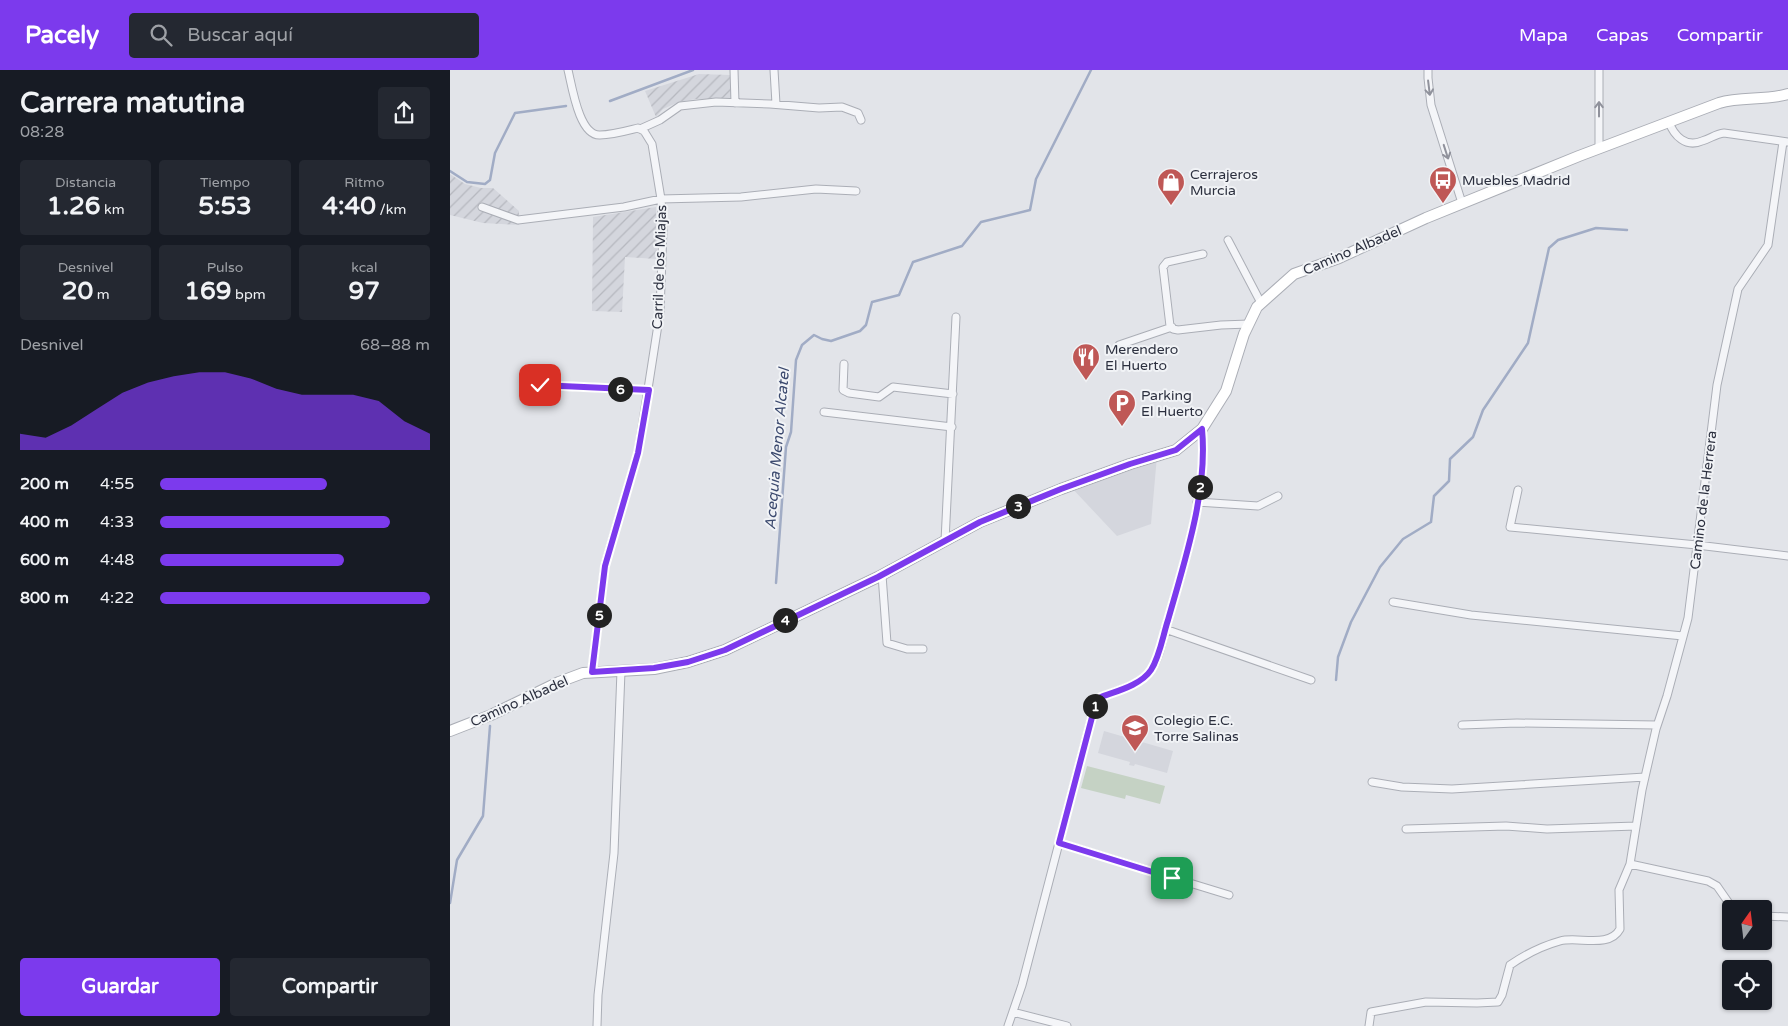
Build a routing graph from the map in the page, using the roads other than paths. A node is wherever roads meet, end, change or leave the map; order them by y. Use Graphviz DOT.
graph roads {
  1 [pos="568,70"];
  2 [pos="734,70"];
  3 [pos="774,70"];
  4 [pos="1428,70"];
  5 [pos="1599,70"];
  6 [pos="1788,94"];
  7 [pos="735,102"];
  8 [pos="776,104"];
  9 [pos="861,120"];
  10 [pos="1669,122"];
  11 [pos="640,129"];
  12 [pos="1786,142"];
  13 [pos="1599,148"];
  14 [pos="856,191"];
  15 [pos="661,199"];
  16 [pos="1462,203"];
  17 [pos="482,207"];
  18 [pos="1228,240"];
  19 [pos="1203,254"];
  20 [pos="1261,303"];
  21 [pos="956,318"];
  22 [pos="1249,324"];
  23 [pos="1172,327"];
  24 [pos="1119,345"];
  25 [pos="844,364"];
  26 [pos="540,385"];
  27 [pos="649,390"];
  28 [pos="953,394"];
  29 [pos="824,412"];
  30 [pos="952,427"];
  31 [pos="1202,429"];
  32 [pos="1518,490"];
  33 [pos="1278,496"];
  34 [pos="1197,502"];
  35 [pos="945,541"];
  36 [pos="1698,545"];
  37 [pos="1788,556"];
  38 [pos="882,575"];
  39 [pos="1393,602"];
  40 [pos="1165,629"];
  41 [pos="1683,636"];
  42 [pos="923,648"];
  43 [pos="621,671"];
  44 [pos="592,672"];
  45 [pos="1311,680"];
  46 [pos="1462,725"];
  47 [pos="1657,725"];
  48 [pos="450,731"];
  49 [pos="1645,777"];
  50 [pos="1372,782"];
  51 [pos="1636,826"];
  52 [pos="1406,829"];
  53 [pos="1059,843"];
  54 [pos="1630,864"];
  55 [pos="1228,895"];
  56 [pos="1727,900"];
  57 [pos="1772,916"];
  58 [pos="1788,917"];
  59 [pos="1013,1012"];
  60 [pos="597,1026"];
  61 [pos="1008,1026"];
  62 [pos="1067,1026"];
  63 [pos="1369,1026"];
  1 -- 11 [label="street"];
  2 -- 7 [label="street"];
  3 -- 8 [label="street"];
  4 -- 16 [label="street, one-way"];
  13 -- 5 [label="street, one-way"];
  6 -- 10 [label="main road, Camino Albadel"];
  7 -- 8 [label="street"];
  7 -- 11 [label="street"];
  8 -- 9 [label="street"];
  10 -- 12 [label="street"];
  10 -- 13 [label="main road, Camino Albadel"];
  11 -- 15 [label="street, Carril de los Miajas"];
  12 -- 36 [label="street, Camino de la Herrera"];
  13 -- 16 [label="main road, Camino Albadel"];
  14 -- 15 [label="street"];
  15 -- 17 [label="street"];
  15 -- 27 [label="street, Carril de los Miajas"];
  16 -- 20 [label="main road, Camino Albadel"];
  18 -- 20 [label="street"];
  19 -- 23 [label="street"];
  20 -- 22 [label="main road, Camino Albadel"];
  21 -- 28 [label="street"];
  22 -- 23 [label="street"];
  22 -- 31 [label="main road, Camino Albadel"];
  23 -- 24 [label="street"];
  25 -- 28 [label="street"];
  26 -- 27 [label="street"];
  27 -- 44 [label="street, Carril de los Miajas"];
  28 -- 30 [label="street"];
  29 -- 30 [label="street"];
  30 -- 35 [label="street"];
  31 -- 34 [label="street"];
  31 -- 35 [label="main road, Camino Albadel"];
  32 -- 36 [label="street"];
  33 -- 34 [label="street"];
  34 -- 40 [label="street"];
  35 -- 38 [label="main road, Camino Albadel"];
  36 -- 37 [label="street"];
  36 -- 41 [label="street, Camino de la Herrera"];
  38 -- 42 [label="street"];
  38 -- 43 [label="main road, Camino Albadel"];
  39 -- 41 [label="street"];
  40 -- 45 [label="street"];
  40 -- 53 [label="street"];
  41 -- 47 [label="street, Camino de la Herrera"];
  43 -- 44 [label="main road, Camino Albadel"];
  43 -- 60 [label="street"];
  44 -- 48 [label="main road, Camino Albadel"];
  46 -- 47 [label="street"];
  47 -- 49 [label="street, Camino de la Herrera"];
  49 -- 50 [label="street"];
  49 -- 51 [label="street, Camino de la Herrera"];
  51 -- 52 [label="street"];
  51 -- 54 [label="street, Camino de la Herrera"];
  53 -- 55 [label="street"];
  53 -- 59 [label="street"];
  54 -- 56 [label="street"];
  54 -- 63 [label="street, Camino de la Herrera"];
  57 -- 58 [label="street"];
  59 -- 61 [label="street"];
  59 -- 62 [label="street"];
}
